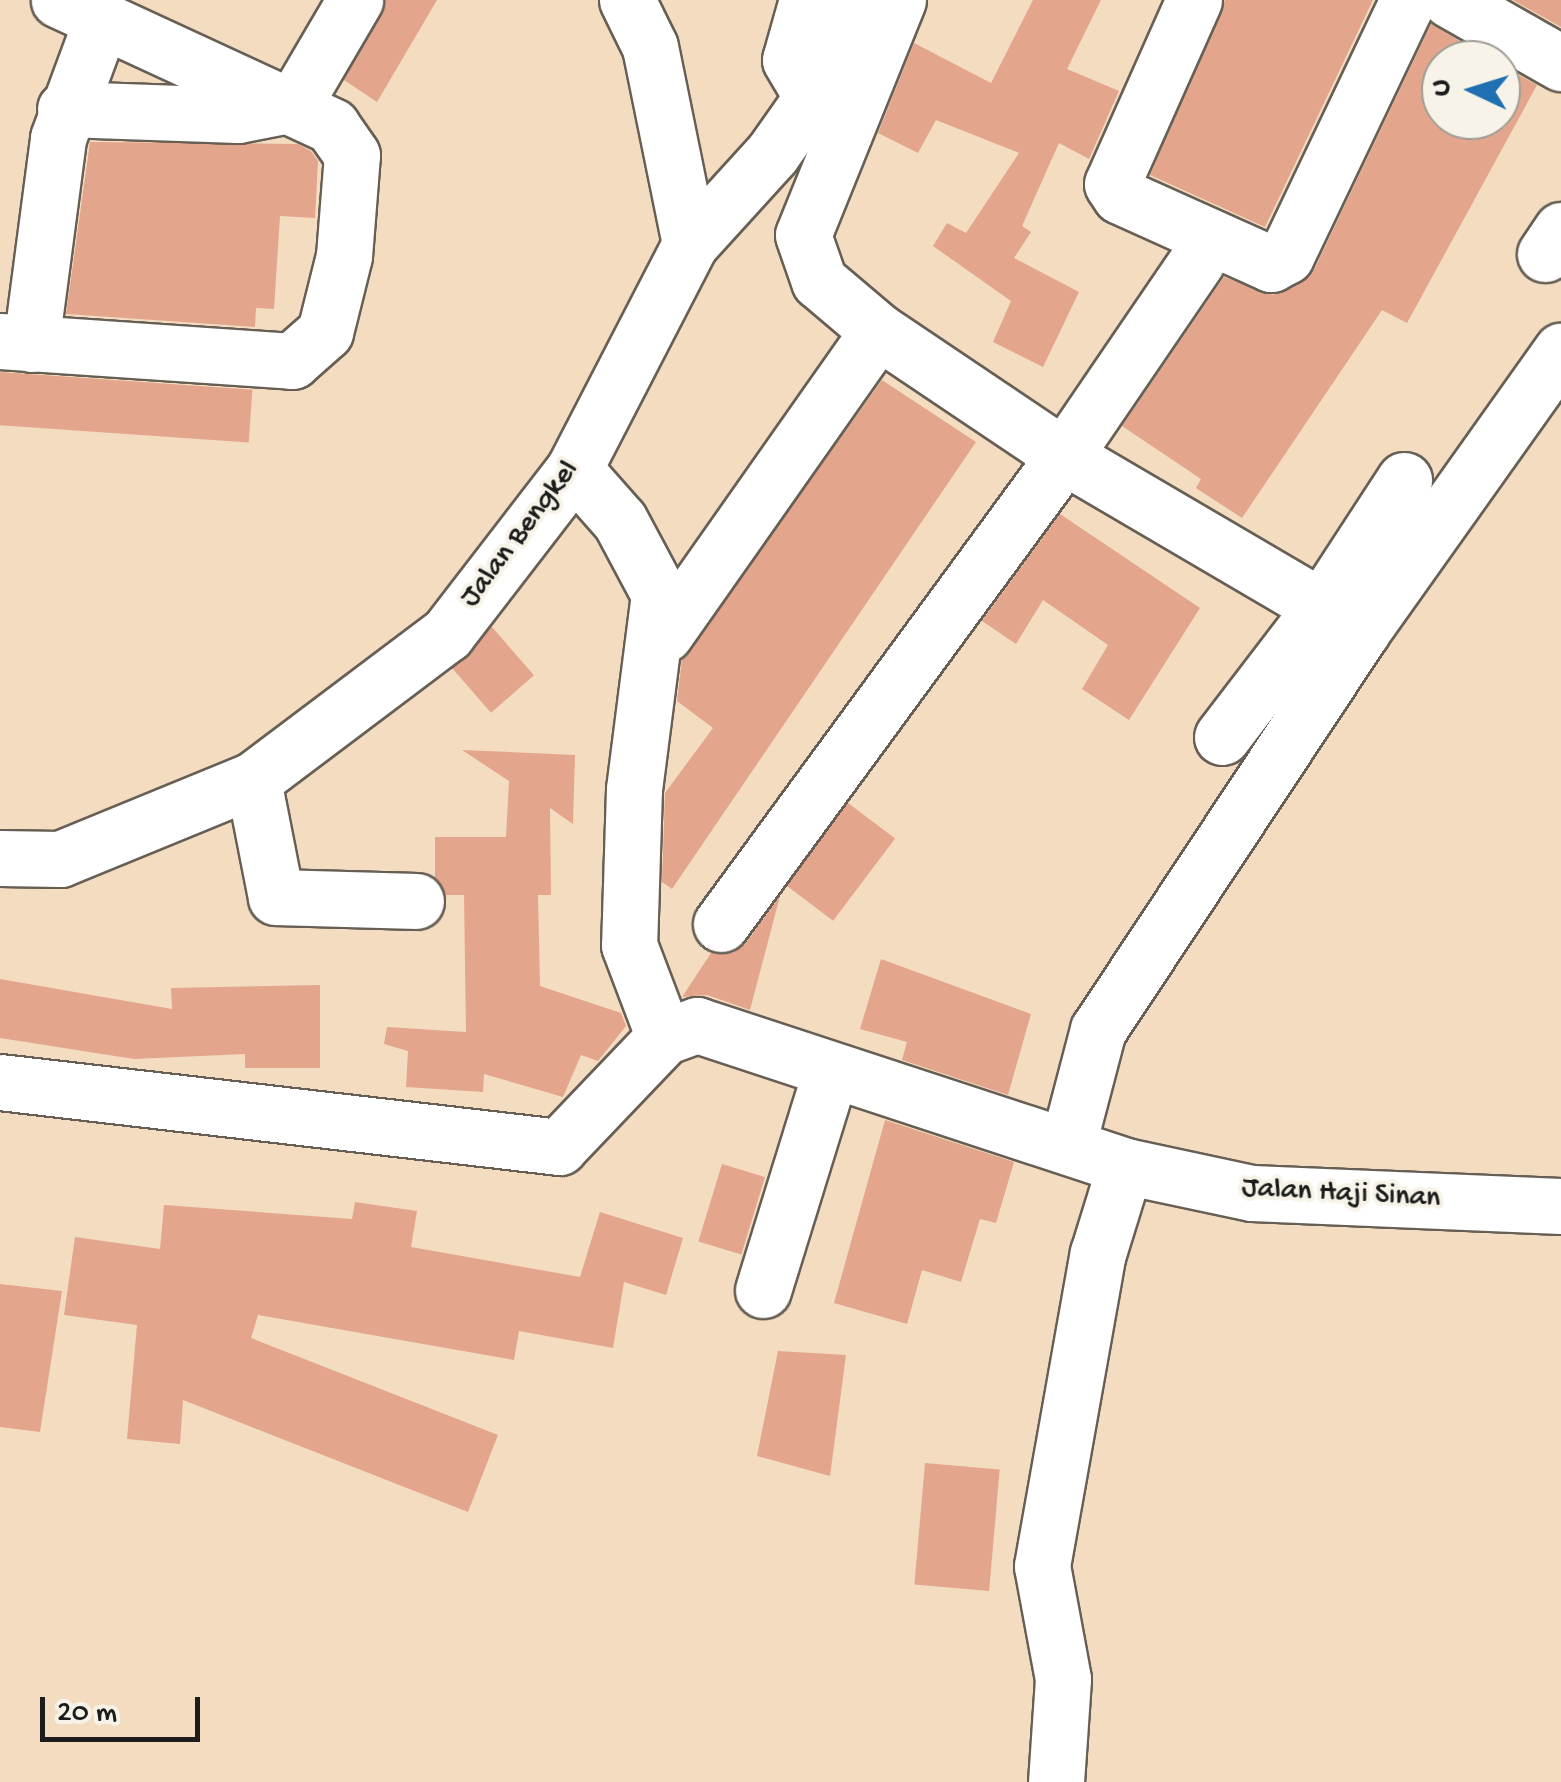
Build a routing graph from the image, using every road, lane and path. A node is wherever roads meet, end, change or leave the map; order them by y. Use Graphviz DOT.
graph roads {
  1 [pos="354,0"];
  2 [pos="627,0"];
  3 [pos="807,0"];
  4 [pos="854,0"];
  5 [pos="898,0"];
  6 [pos="1194,0"];
  7 [pos="1408,0"];
  8 [pos="1450,0"];
  9 [pos="81,9"];
  10 [pos="1561,63"];
  11 [pos="812,98"];
  12 [pos="294,104"];
  13 [pos="65,109"];
  14 [pos="690,244"];
  15 [pos="1197,260"];
  16 [pos="878,331"];
  17 [pos="16,342"];
  18 [pos="1561,351"];
  19 [pos="1064,456"];
  20 [pos="574,469"];
  21 [pos="1404,480"];
  22 [pos="1341,620"];
  23 [pos="665,634"];
  24 [pos="1222,736"];
  25 [pos="253,780"];
  26 [pos="0,858"];
  27 [pos="416,902"];
  28 [pos="721,924"];
  29 [pos="664,1037"];
  30 [pos="830,1073"];
  31 [pos="0,1082"];
  32 [pos="1068,1144"];
  33 [pos="1125,1166"];
  34 [pos="1561,1206"];
  35 [pos="762,1290"];
  36 [pos="1056,1782"];
  1 -- 12 [label="street"];
  2 -- 14 [label="street"];
  3 -- 11 [label="street"];
  4 -- 11 [label="street, Jalan Bengkel"];
  5 -- 16 [label="street"];
  6 -- 7 [label="street"];
  8 -- 10 [label="street"];
  9 -- 12 [label="street"];
  9 -- 13 [label="street"];
  11 -- 14 [label="street, Jalan Bengkel"];
  12 -- 13 [label="street"];
  12 -- 17 [label="street"];
  13 -- 17 [label="street"];
  14 -- 20 [label="street, Jalan Bengkel"];
  15 -- 19 [label="street"];
  16 -- 19 [label="street"];
  16 -- 23 [label="street"];
  18 -- 22 [label="street"];
  19 -- 22 [label="street"];
  19 -- 28 [label="street"];
  20 -- 25 [label="street, Jalan Bengkel"];
  20 -- 29 [label="street"];
  21 -- 22 [label="street"];
  22 -- 24 [label="street"];
  22 -- 32 [label="street"];
  25 -- 26 [label="street, Jalan Bengkel"];
  25 -- 27 [label="street"];
  29 -- 30 [label="street, Jalan Haji Sinan"];
  29 -- 31 [label="street"];
  30 -- 32 [label="street, Jalan Haji Sinan"];
  30 -- 35 [label="street"];
  32 -- 33 [label="street, Jalan Haji Sinan"];
  33 -- 34 [label="street, Jalan Haji Sinan"];
  33 -- 36 [label="street"];
}
